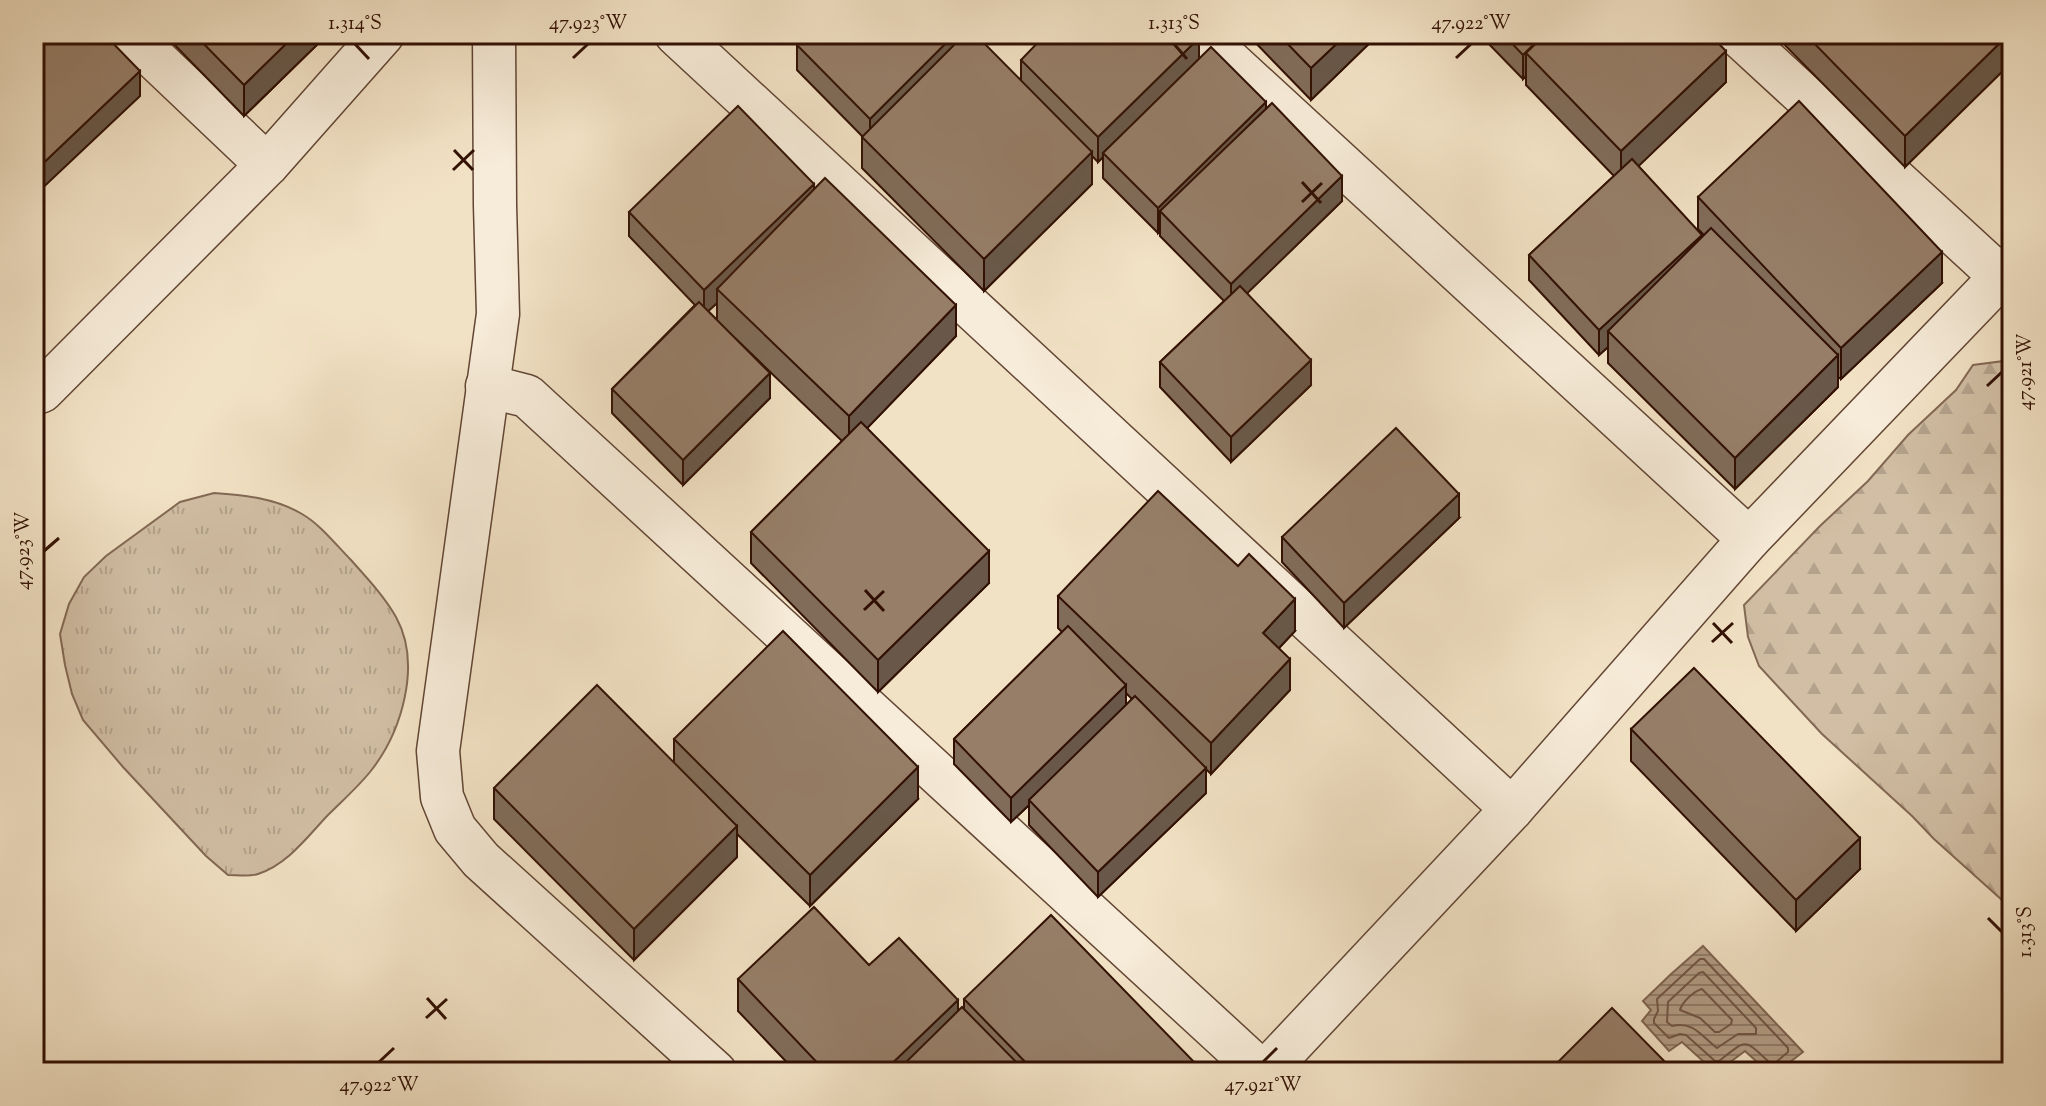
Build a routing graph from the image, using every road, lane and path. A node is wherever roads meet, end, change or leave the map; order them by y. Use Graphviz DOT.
graph roads {
  1 [pos="129,34"];
  2 [pos="383,34"];
  3 [pos="494,34"];
  4 [pos="676,34"];
  5 [pos="1200,34"];
  6 [pos="1737,34"];
  7 [pos="267,165"];
  8 [pos="2008,276"];
  9 [pos="487,386"];
  10 [pos="34,394"];
  11 [pos="1749,539"];
  12 [pos="1512,809"];
  13 [pos="715,1072"];
  14 [pos="1264,1072"];
  1 -- 7 [label="street"];
  2 -- 7 [label="street"];
  3 -- 9 [label="street"];
  4 -- 12 [label="street"];
  5 -- 11 [label="street"];
  6 -- 8 [label="street"];
  7 -- 10 [label="street"];
  8 -- 11 [label="street"];
  9 -- 13 [label="street"];
  9 -- 14 [label="street"];
  11 -- 12 [label="street"];
  12 -- 14 [label="street"];
}
